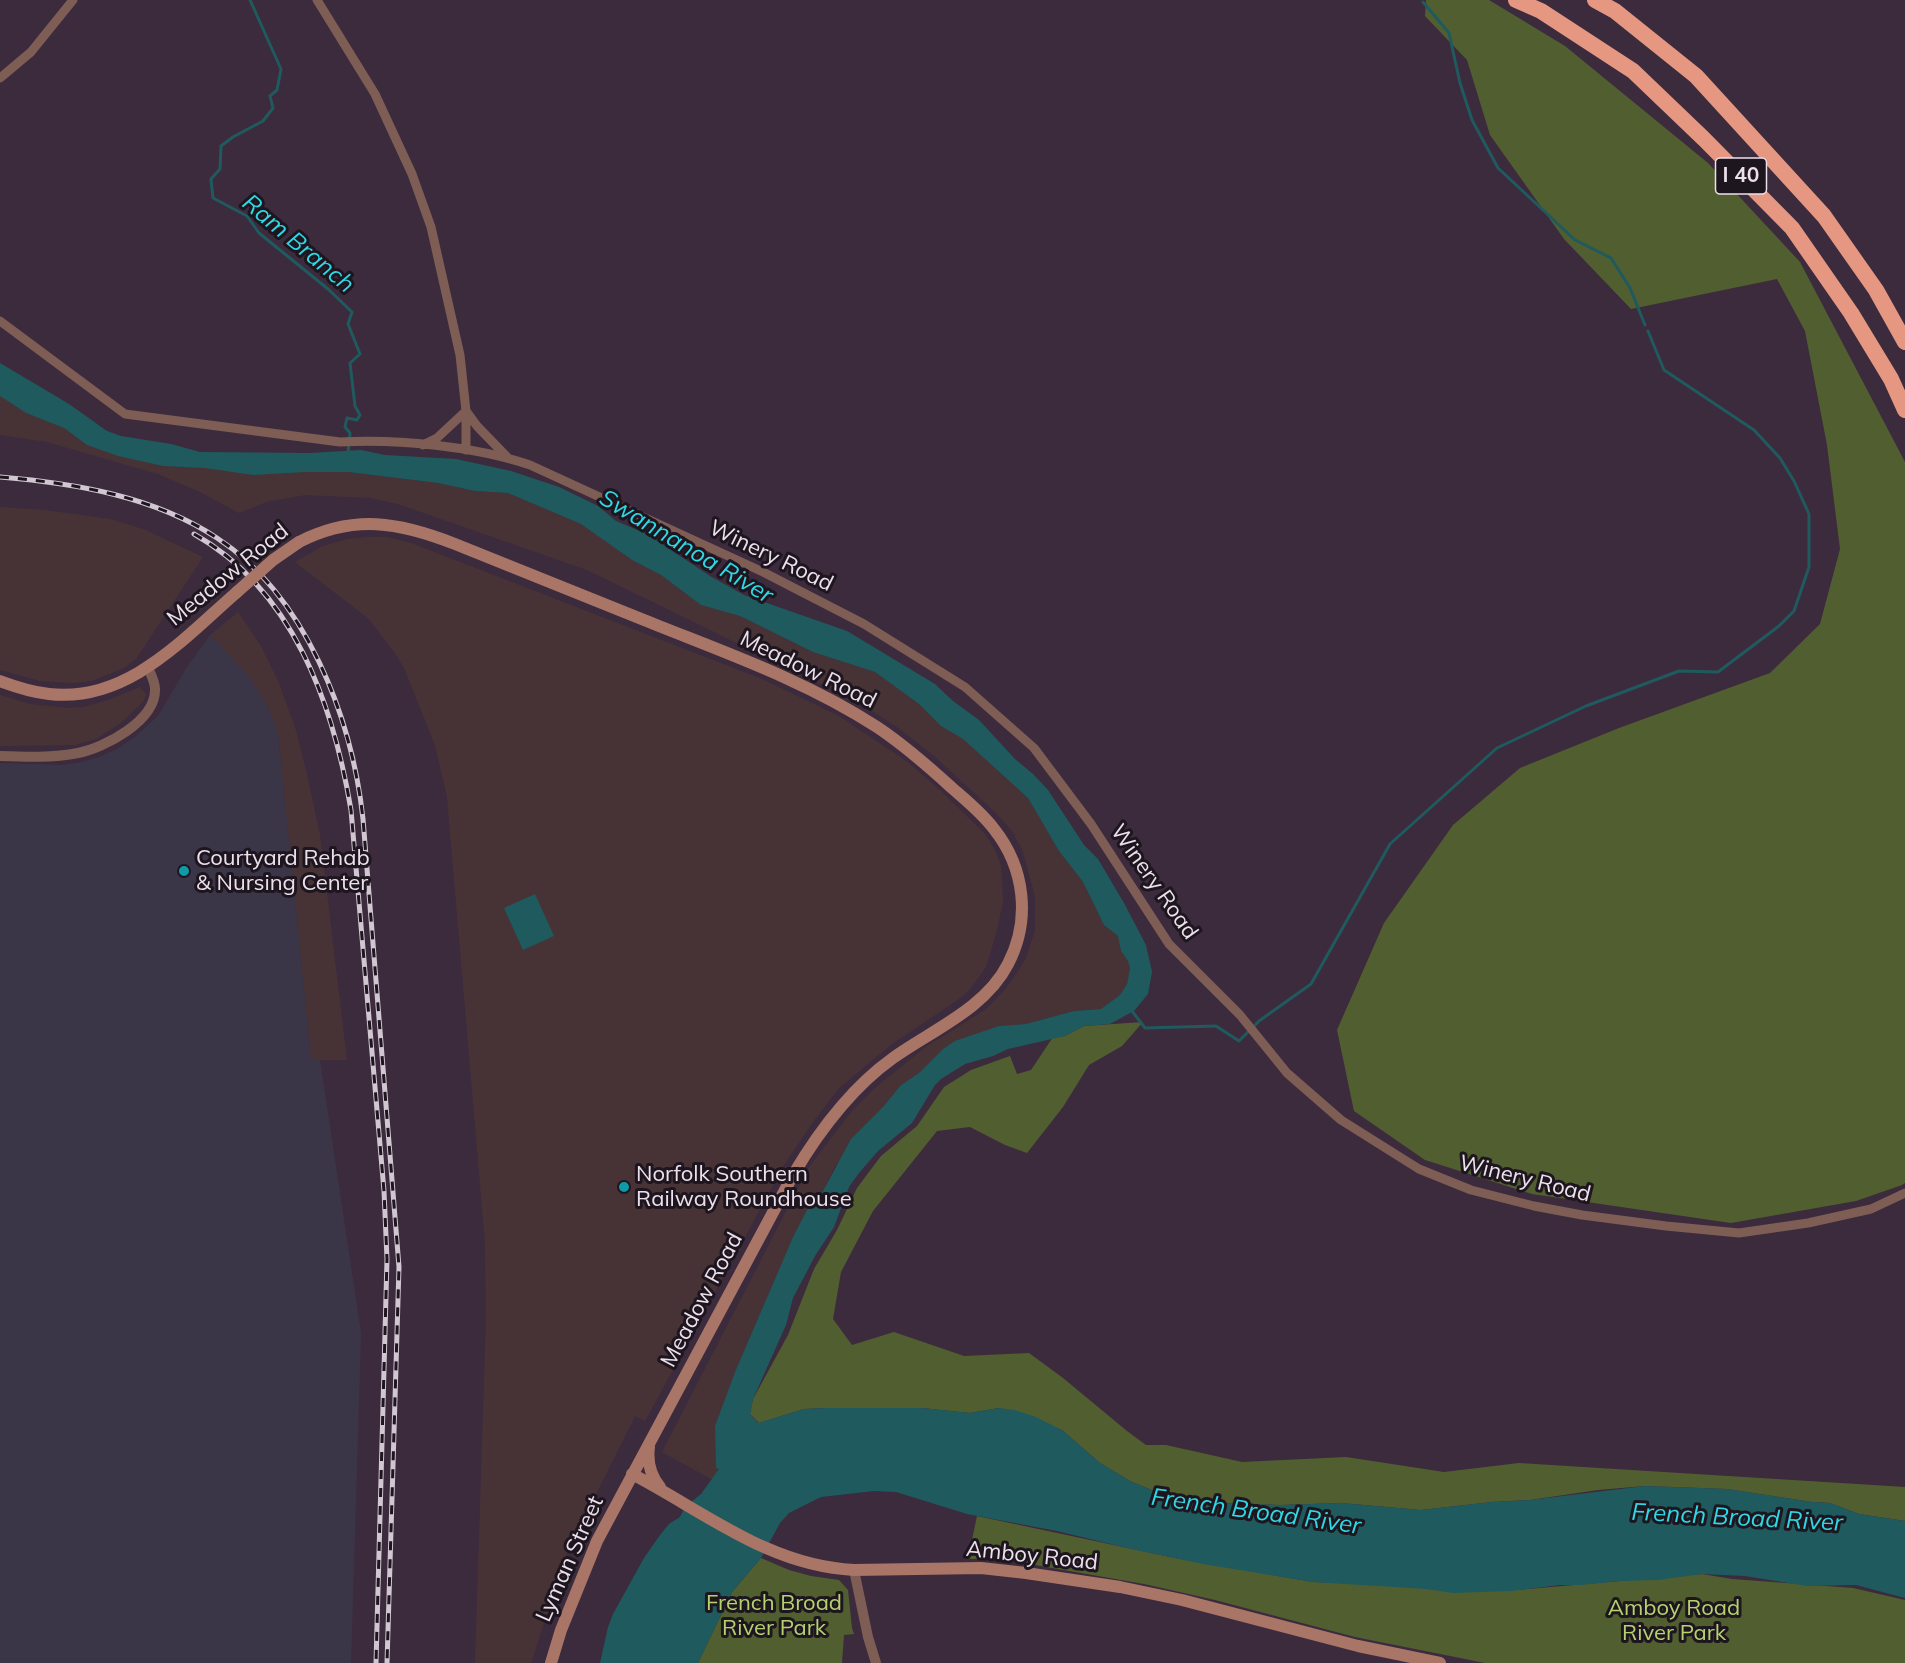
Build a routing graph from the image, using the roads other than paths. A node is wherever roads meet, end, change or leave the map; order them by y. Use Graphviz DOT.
graph roads {
  1 [pos="73,0"];
  2 [pos="317,0"];
  3 [pos="1516,0"];
  4 [pos="1595,0"];
  5 [pos="0,78"];
  6 [pos="0,321"];
  7 [pos="1905,342"];
  8 [pos="1905,410"];
  9 [pos="466,411"];
  10 [pos="423,446"];
  11 [pos="466,450"];
  12 [pos="507,457"];
  13 [pos="148,668"];
  14 [pos="0,681"];
  15 [pos="0,756"];
  16 [pos="1905,1193"];
  17 [pos="651,1439"];
  18 [pos="632,1474"];
  19 [pos="663,1490"];
  20 [pos="854,1570"];
  21 [pos="551,1663"];
  22 [pos="876,1663"];
  23 [pos="1440,1663"];
  1 -- 5 [label="street"];
  2 -- 9 [label="street"];
  3 -- 8 [label="highway, I 40"];
  4 -- 7 [label="highway, I 40"];
  6 -- 10 [label="street, Winery Road"];
  9 -- 10 [label="street"];
  9 -- 11 [label="street"];
  9 -- 12 [label="street"];
  10 -- 11 [label="street, Winery Road"];
  11 -- 12 [label="street, Winery Road"];
  12 -- 16 [label="street, Winery Road"];
  13 -- 14 [label="main road, Meadow Road"];
  13 -- 15 [label="street"];
  13 -- 17 [label="main road, Meadow Road, bridge"];
  17 -- 18 [label="main road, Meadow Road"];
  17 -- 19 [label="main road"];
  18 -- 19 [label="main road, Amboy Road"];
  18 -- 21 [label="main road, Lyman Street"];
  19 -- 20 [label="main road, Amboy Road"];
  20 -- 22 [label="street"];
  20 -- 23 [label="main road, Amboy Road"];
}
